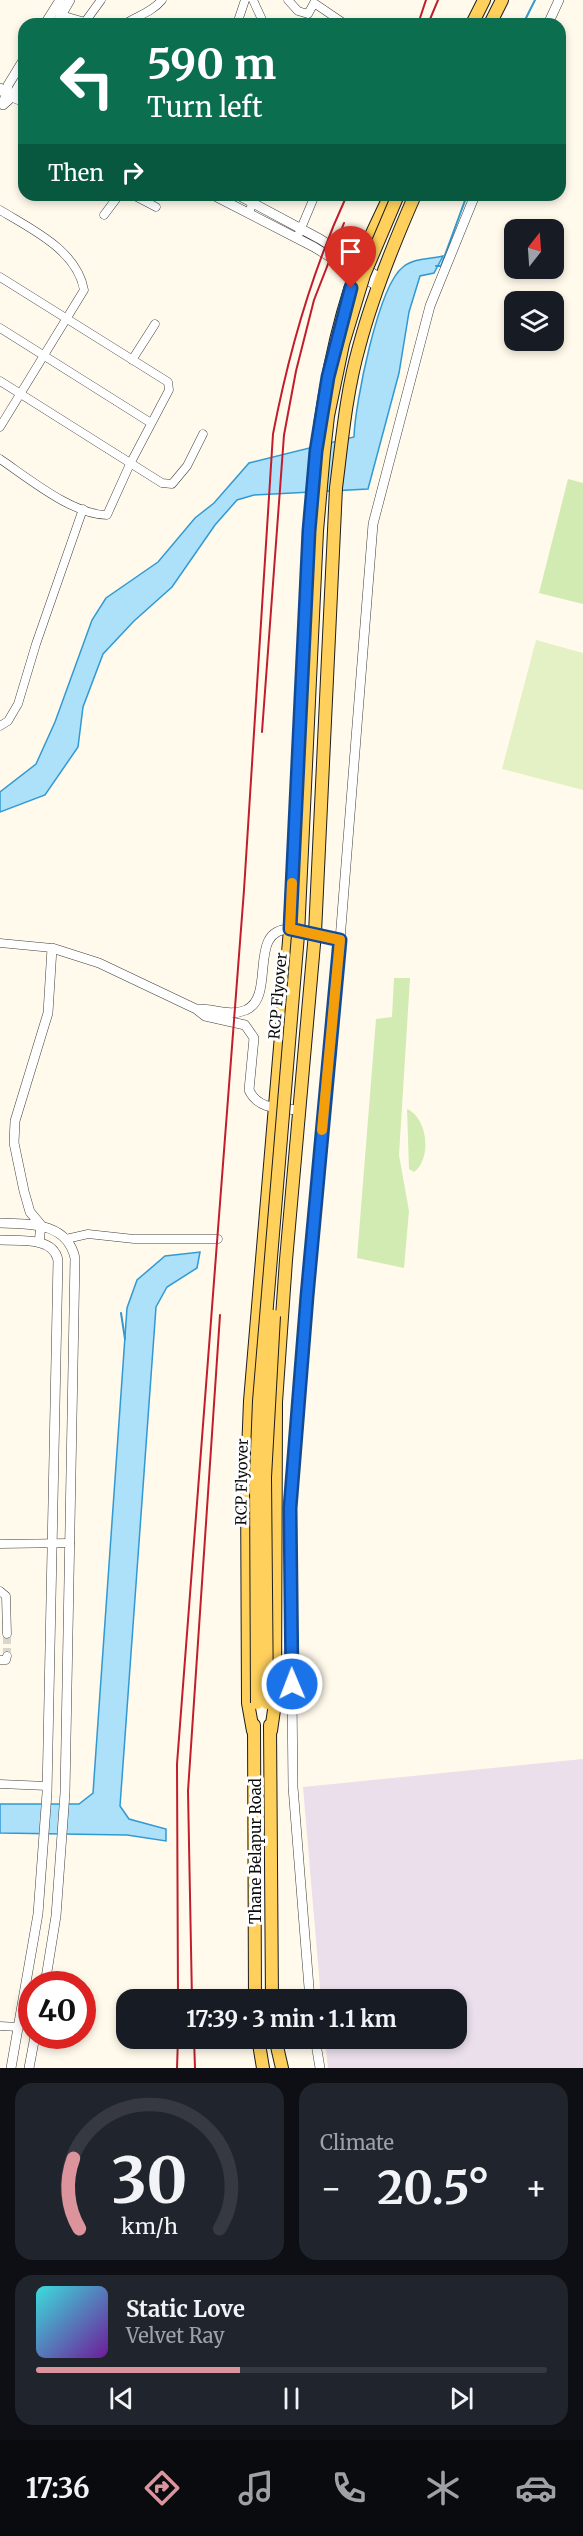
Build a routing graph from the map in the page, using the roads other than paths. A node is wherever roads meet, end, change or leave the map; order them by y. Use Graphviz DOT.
graph roads {
  1 [pos="60,0"];
  2 [pos="70,0"];
  3 [pos="101,0"];
  4 [pos="162,0"];
  5 [pos="245,0"];
  6 [pos="253,0"];
  7 [pos="288,0"];
  8 [pos="476,0"];
  9 [pos="484,0"];
  10 [pos="493,0"];
  11 [pos="502,0"];
  12 [pos="559,0"];
  13 [pos="61,15"];
  14 [pos="49,18"];
  15 [pos="59,18"];
  16 [pos="71,18"];
  17 [pos="88,18"];
  18 [pos="140,18"];
  19 [pos="239,18"];
  20 [pos="261,18"];
  21 [pos="336,18"];
  22 [pos="467,18"];
  23 [pos="475,18"];
  24 [pos="484,18"];
  25 [pos="493,18"];
  26 [pos="551,18"];
  27 [pos="18,71"];
  28 [pos="9,90"];
  29 [pos="2,108"];
  30 [pos="114,201"];
  31 [pos="144,201"];
  32 [pos="225,201"];
  33 [pos="254,201"];
  34 [pos="258,201"];
  35 [pos="312,201"];
  36 [pos="387,201"];
  37 [pos="395,201"];
  38 [pos="404,201"];
  39 [pos="412,201"];
  40 [pos="473,201"];
  41 [pos="156,207"];
  42 [pos="0,210"];
  43 [pos="249,213"];
  44 [pos="104,214"];
  45 [pos="299,233"];
  46 [pos="357,270"];
  47 [pos="0,277"];
  48 [pos="378,282"];
  49 [pos="67,320"];
  50 [pos="155,324"];
  51 [pos="0,328"];
  52 [pos="45,356"];
  53 [pos="132,360"];
  54 [pos="0,381"];
  55 [pos="20,394"];
  56 [pos="151,423"];
  57 [pos="0,427"];
  58 [pos="203,434"];
  59 [pos="0,459"];
  60 [pos="130,464"];
  61 [pos="83,509"];
  62 [pos="0,726"];
  63 [pos="290,929"];
  64 [pos="315,933"];
  65 [pos="340,940"];
  66 [pos="0,943"];
  67 [pos="52,948"];
  68 [pos="196,1009"];
  69 [pos="275,1108"];
  70 [pos="298,1110"];
  71 [pos="0,1223"];
  72 [pos="41,1225"];
  73 [pos="66,1239"];
  74 [pos="218,1239"];
  75 [pos="0,1240"];
  76 [pos="39,1243"];
  77 [pos="52,1543"];
  78 [pos="70,1543"];
  79 [pos="0,1544"];
  80 [pos="0,1591"];
  81 [pos="5,1630"];
  82 [pos="262,1703"];
  83 [pos="253,1731"];
  84 [pos="271,1731"];
  85 [pos="0,1784"];
  86 [pos="47,1789"];
  87 [pos="28,1971"];
  88 [pos="47,1971"];
  89 [pos="255,1989"];
  90 [pos="272,1989"];
  91 [pos="309,1989"];
  92 [pos="0,2026"];
  93 [pos="18,2027"];
  94 [pos="18,2032"];
  95 [pos="33,2049"];
  96 [pos="256,2049"];
  97 [pos="259,2049"];
  98 [pos="274,2049"];
  99 [pos="277,2049"];
  100 [pos="317,2049"];
  101 [pos="11,2068"];
  102 [pos="29,2068"];
  103 [pos="255,2068"];
  104 [pos="263,2068"];
  105 [pos="275,2068"];
  106 [pos="282,2068"];
  107 [pos="320,2068"];
  1 -- 14 [label="street"];
  2 -- 13 [label="street"];
  3 -- 17 [label="street"];
  4 -- 18 [label="street"];
  5 -- 19 [label="street"];
  6 -- 20 [label="street"];
  7 -- 21 [label="street"];
  8 -- 22 [label="main road"];
  9 -- 23 [label="main road"];
  10 -- 24 [label="main road"];
  11 -- 25 [label="main road"];
  12 -- 26 [label="street"];
  13 -- 15 [label="street"];
  13 -- 16 [label="street"];
  27 -- 28 [label="street"];
  28 -- 29 [label="street"];
  30 -- 44 [label="street"];
  31 -- 41 [label="street"];
  32 -- 43 [label="street"];
  33 -- 43 [label="street"];
  34 -- 45 [label="street"];
  35 -- 45 [label="street"];
  36 -- 46 [label="main road"];
  37 -- 82 [label="main road, RCP Flyover, bridge"];
  38 -- 82 [label="main road, RCP Flyover, bridge"];
  39 -- 48 [label="main road"];
  40 -- 65 [label="street"];
  42 -- 49 [label="street"];
  43 -- 45 [label="street"];
  45 -- 46 [label="street"];
  46 -- 48 [label="street"];
  46 -- 63 [label="main road"];
  47 -- 49 [label="street"];
  48 -- 64 [label="main road"];
  49 -- 52 [label="street"];
  49 -- 53 [label="street"];
  50 -- 53 [label="street"];
  51 -- 52 [label="street"];
  52 -- 55 [label="street"];
  52 -- 56 [label="street"];
  53 -- 56 [label="street"];
  54 -- 55 [label="street"];
  55 -- 57 [label="street"];
  55 -- 60 [label="street"];
  56 -- 60 [label="street"];
  58 -- 60 [label="street"];
  59 -- 61 [label="street"];
  60 -- 61 [label="street"];
  61 -- 62 [label="street"];
  63 -- 64 [label="street"];
  63 -- 68 [label="street"];
  63 -- 69 [label="main road"];
  64 -- 65 [label="street"];
  64 -- 70 [label="main road"];
  65 -- 91 [label="street"];
  66 -- 67 [label="street"];
  67 -- 68 [label="street"];
  67 -- 72 [label="street"];
  68 -- 69 [label="street"];
  69 -- 70 [label="street"];
  69 -- 83 [label="main road"];
  70 -- 84 [label="main road"];
  71 -- 72 [label="street"];
  72 -- 73 [label="street"];
  72 -- 76 [label="street"];
  73 -- 74 [label="street"];
  73 -- 78 [label="street"];
  75 -- 76 [label="street"];
  76 -- 77 [label="street"];
  77 -- 78 [label="street"];
  77 -- 79 [label="street"];
  77 -- 86 [label="street"];
  78 -- 88 [label="street"];
  80 -- 81 [label="street"];
  82 -- 83 [label="main road, Thane Belapur Road"];
  82 -- 84 [label="main road, Thane Belapur Road"];
  83 -- 89 [label="main road, Thane Belapur Road"];
  84 -- 90 [label="main road, Thane Belapur Road"];
  85 -- 86 [label="street"];
  86 -- 87 [label="street"];
  92 -- 93 [label="street"];
  94 -- 101 [label="street"];
  95 -- 102 [label="street"];
  96 -- 103 [label="main road"];
  97 -- 104 [label="main road"];
  98 -- 105 [label="main road"];
  99 -- 106 [label="main road"];
  100 -- 107 [label="street"];
}
